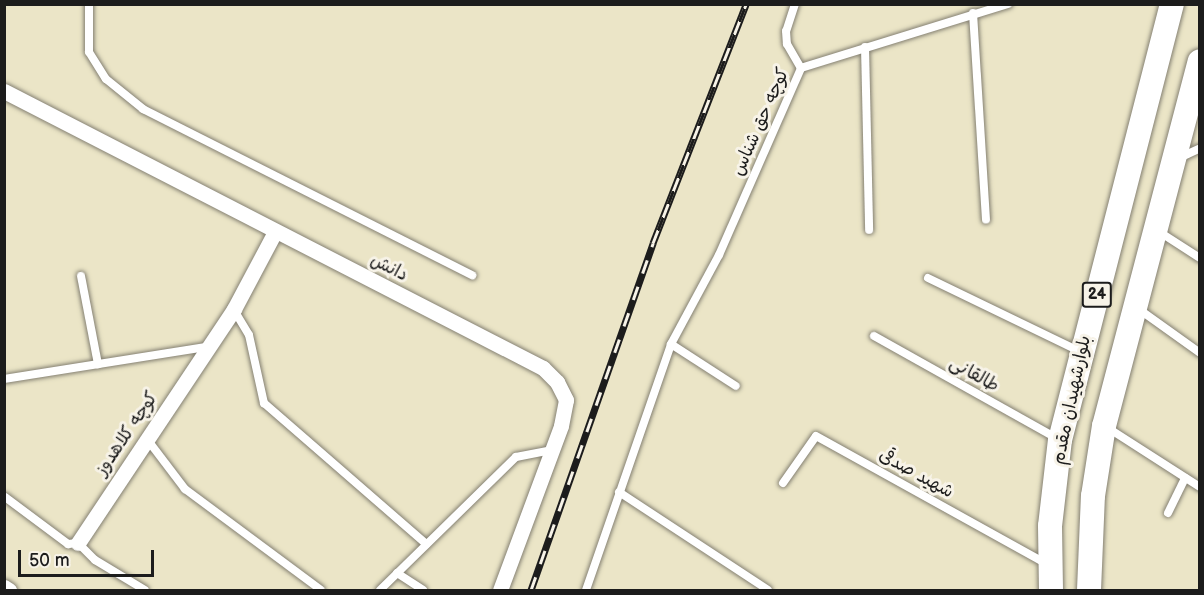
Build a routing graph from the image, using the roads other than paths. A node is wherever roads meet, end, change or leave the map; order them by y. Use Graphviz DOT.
graph roads {
  1 [pos="89,4"];
  2 [pos="795,4"];
  3 [pos="1008,4"];
  4 [pos="1172,4"];
  5 [pos="973,13"];
  6 [pos="865,47"];
  7 [pos="1200,61"];
  8 [pos="801,68"];
  9 [pos="4,90"];
  10 [pos="1200,148"];
  11 [pos="1173,161"];
  12 [pos="986,220"];
  13 [pos="1154,229"];
  14 [pos="869,230"];
  15 [pos="274,232"];
  16 [pos="1200,258"];
  17 [pos="472,275"];
  18 [pos="81,276"];
  19 [pos="928,278"];
  20 [pos="1134,305"];
  21 [pos="234,309"];
  22 [pos="874,336"];
  23 [pos="672,344"];
  24 [pos="209,346"];
  25 [pos="1082,352"];
  26 [pos="1200,353"];
  27 [pos="98,364"];
  28 [pos="4,379"];
  29 [pos="736,386"];
  30 [pos="1104,426"];
  31 [pos="147,439"];
  32 [pos="1060,441"];
  33 [pos="551,450"];
  34 [pos="1185,478"];
  35 [pos="783,483"];
  36 [pos="1200,487"];
  37 [pos="619,492"];
  38 [pos="5,497"];
  39 [pos="1168,513"];
  40 [pos="78,543"];
  41 [pos="426,544"];
  42 [pos="1051,566"];
  43 [pos="397,573"];
  44 [pos="4,587"];
  45 [pos="9,591"];
  46 [pos="146,591"];
  47 [pos="321,591"];
  48 [pos="380,591"];
  49 [pos="423,591"];
  50 [pos="500,591"];
  51 [pos="586,591"];
  52 [pos="768,591"];
  53 [pos="1051,591"];
  54 [pos="1089,591"];
  1 -- 17 [label="lane"];
  2 -- 8 [label="lane"];
  3 -- 5 [label="lane, کوچه حق شناس"];
  4 -- 25 [label="main road, بلوارشهیدان مقدم / 24"];
  5 -- 6 [label="lane, کوچه حق شناس"];
  5 -- 12 [label="lane"];
  6 -- 8 [label="lane, کوچه حق شناس"];
  6 -- 14 [label="lane"];
  7 -- 11 [label="main road, بلوارشهیدان مقدم / 24"];
  8 -- 23 [label="lane, کوچه حق شناس"];
  9 -- 15 [label="street, دانش"];
  10 -- 11 [label="lane"];
  11 -- 13 [label="main road, بلوارشهیدان مقدم / 24"];
  13 -- 16 [label="lane"];
  13 -- 20 [label="main road, بلوارشهیدان مقدم / 24"];
  15 -- 21 [label="street, کوچه کلاهدوز"];
  15 -- 33 [label="street, دانش"];
  18 -- 27 [label="lane"];
  19 -- 25 [label="lane"];
  20 -- 26 [label="lane"];
  20 -- 30 [label="main road, بلوارشهیدان مقدم / 24"];
  21 -- 24 [label="street, کوچه کلاهدوز"];
  21 -- 41 [label="lane"];
  22 -- 32 [label="lane, طالقانی"];
  23 -- 29 [label="lane"];
  23 -- 37 [label="lane, کوچه حق شناس"];
  24 -- 27 [label="lane"];
  24 -- 31 [label="street, کوچه کلاهدوز"];
  25 -- 32 [label="main road, بلوارشهیدان مقدم / 24"];
  27 -- 28 [label="lane"];
  30 -- 34 [label="lane"];
  30 -- 54 [label="main road, بلوارشهیدان مقدم / 24"];
  31 -- 40 [label="street, کوچه کلاهدوز"];
  31 -- 47 [label="lane"];
  32 -- 42 [label="main road, بلوارشهیدان مقدم / 24"];
  33 -- 41 [label="lane"];
  33 -- 50 [label="street, دانش"];
  34 -- 36 [label="lane"];
  34 -- 39 [label="lane"];
  35 -- 42 [label="lane, شهید صدقی"];
  37 -- 51 [label="lane, کوچه حق شناس"];
  37 -- 52 [label="lane"];
  38 -- 40 [label="lane"];
  40 -- 46 [label="lane"];
  41 -- 43 [label="lane"];
  42 -- 53 [label="main road, بلوارشهیدان مقدم / 24"];
  43 -- 48 [label="lane"];
  43 -- 49 [label="lane"];
  44 -- 45 [label="street"];
}
